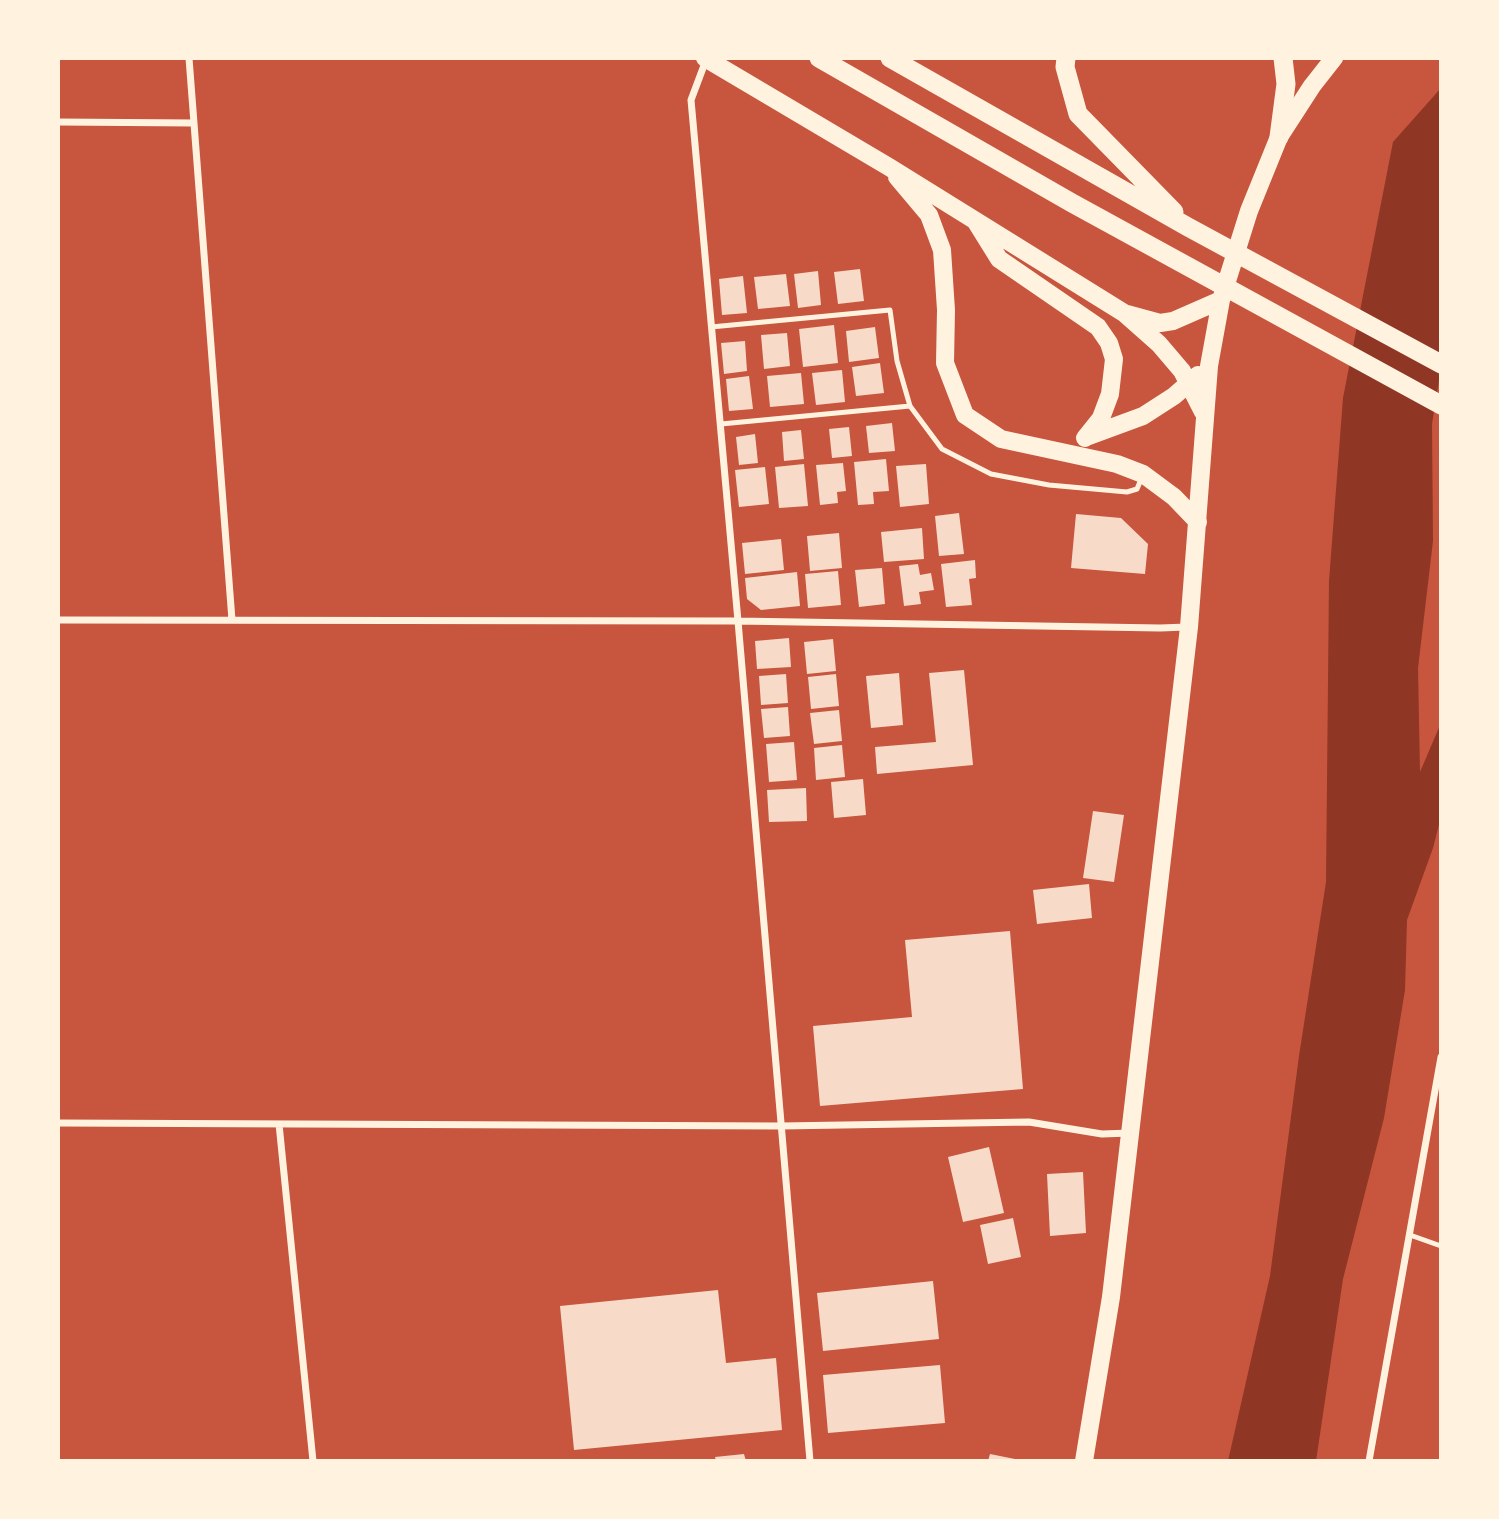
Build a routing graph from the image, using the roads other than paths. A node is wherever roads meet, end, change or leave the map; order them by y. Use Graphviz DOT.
graph roads {
  1 [pos="189,58"];
  2 [pos="706,58"];
  3 [pos="820,58"];
  4 [pos="890,58"];
  5 [pos="1066,58"];
  6 [pos="1283,58"];
  7 [pos="1334,58"];
  8 [pos="58,122"];
  9 [pos="194,123"];
  10 [pos="1279,137"];
  11 [pos="889,167"];
  12 [pos="974,219"];
  13 [pos="1188,227"];
  14 [pos="1221,300"];
  15 [pos="1124,313"];
  16 [pos="711,327"];
  17 [pos="1441,364"];
  18 [pos="1209,366"];
  19 [pos="1189,383"];
  20 [pos="1441,405"];
  21 [pos="910,406"];
  22 [pos="1205,416"];
  23 [pos="721,424"];
  24 [pos="1085,438"];
  25 [pos="1043,449"];
  26 [pos="1143,474"];
  27 [pos="1198,522"];
  28 [pos="58,620"];
  29 [pos="232,620"];
  30 [pos="738,621"];
  31 [pos="1189,627"];
  32 [pos="1441,1057"];
  33 [pos="58,1124"];
  34 [pos="279,1124"];
  35 [pos="781,1126"];
  36 [pos="1130,1133"];
  37 [pos="1410,1235"];
  38 [pos="1441,1247"];
  39 [pos="313,1461"];
  40 [pos="810,1461"];
  41 [pos="1084,1461"];
  42 [pos="1369,1461"];
  1 -- 9 [label="street"];
  2 -- 11 [label="main road"];
  2 -- 16 [label="street"];
  3 -- 20 [label="highway"];
  4 -- 13 [label="highway"];
  5 -- 13 [label="highway"];
  6 -- 10 [label="highway"];
  7 -- 10 [label="main road"];
  8 -- 9 [label="street"];
  9 -- 29 [label="street"];
  10 -- 14 [label="main road"];
  11 -- 12 [label="main road"];
  11 -- 25 [label="main road"];
  12 -- 15 [label="main road"];
  12 -- 24 [label="main road"];
  13 -- 17 [label="highway"];
  14 -- 15 [label="main road"];
  14 -- 18 [label="main road"];
  15 -- 19 [label="main road"];
  16 -- 21 [label="lane"];
  16 -- 23 [label="street"];
  18 -- 19 [label="main road"];
  18 -- 22 [label="main road"];
  19 -- 22 [label="main road"];
  19 -- 24 [label="main road"];
  21 -- 23 [label="lane"];
  21 -- 26 [label="lane"];
  22 -- 27 [label="main road"];
  23 -- 30 [label="street"];
  24 -- 25 [label="main road"];
  25 -- 26 [label="main road"];
  26 -- 27 [label="main road"];
  27 -- 31 [label="main road"];
  28 -- 29 [label="street"];
  29 -- 30 [label="street"];
  30 -- 31 [label="street"];
  30 -- 35 [label="street"];
  31 -- 36 [label="main road"];
  32 -- 37 [label="street"];
  33 -- 34 [label="street"];
  34 -- 35 [label="street"];
  34 -- 39 [label="street"];
  35 -- 36 [label="street"];
  35 -- 40 [label="street"];
  36 -- 41 [label="main road"];
  37 -- 38 [label="lane"];
  37 -- 42 [label="street"];
}
